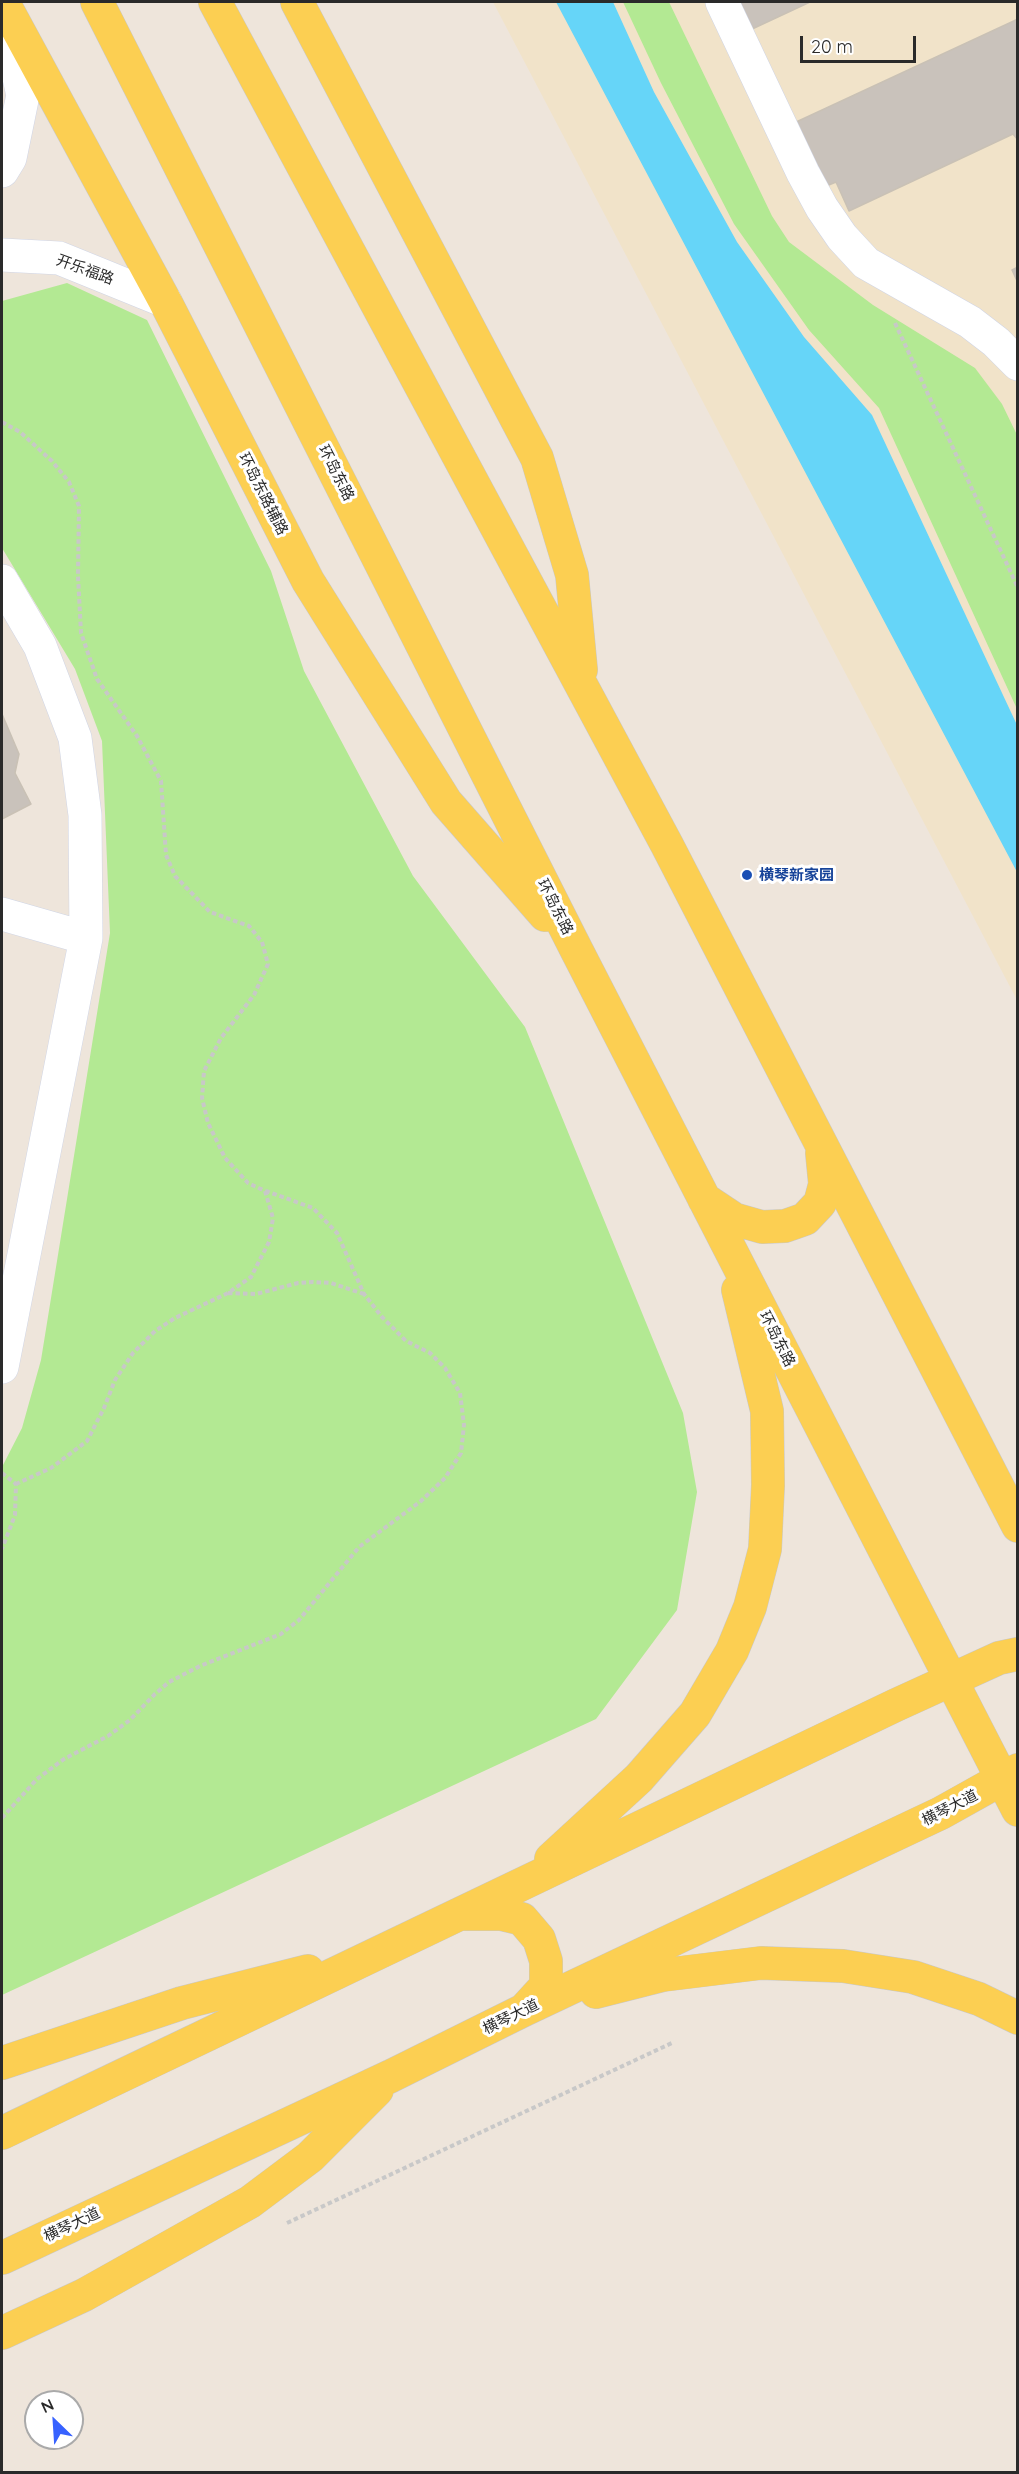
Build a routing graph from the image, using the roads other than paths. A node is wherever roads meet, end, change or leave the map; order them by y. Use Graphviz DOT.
graph roads {
  1 [pos="2,2"];
  2 [pos="71,2"];
  3 [pos="97,2"];
  4 [pos="215,2"];
  5 [pos="297,2"];
  6 [pos="722,2"];
  7 [pos="137,77"];
  8 [pos="2,171"];
  9 [pos="2,255"];
  10 [pos="165,301"];
  11 [pos="1017,364"];
  12 [pos="2,581"];
  13 [pos="583,687"];
  14 [pos="2,914"];
  15 [pos="86,938"];
  16 [pos="577,951"];
  17 [pos="820,1143"];
  18 [pos="703,1198"];
  19 [pos="727,1242"];
  20 [pos="2,1367"];
  21 [pos="1017,1526"];
  22 [pos="1017,1654"];
  23 [pos="951,1680"];
  24 [pos="1010,1775"];
  25 [pos="1017,1810"];
  26 [pos="525,1883"];
  27 [pos="462,1914"];
  28 [pos="379,1953"];
  29 [pos="524,2010"];
  30 [pos="1017,2018"];
  31 [pos="2,2063"];
  32 [pos="391,2076"];
  33 [pos="2,2133"];
  34 [pos="2,2258"];
  35 [pos="2,2333"];
  1 -- 8 [label="street"];
  1 -- 10 [label="main road, 环岛东路辅路"];
  2 -- 7 [label="main road"];
  3 -- 7 [label="main road, 环岛东路"];
  4 -- 13 [label="main road"];
  5 -- 13 [label="main road"];
  6 -- 11 [label="street"];
  7 -- 16 [label="main road, 环岛东路"];
  9 -- 10 [label="street, 开乐福路"];
  10 -- 16 [label="main road, 环岛东路辅路"];
  12 -- 15 [label="street"];
  13 -- 17 [label="main road"];
  14 -- 15 [label="street"];
  15 -- 20 [label="street"];
  16 -- 18 [label="main road, 环岛东路"];
  17 -- 18 [label="main road"];
  17 -- 21 [label="main road"];
  18 -- 19 [label="main road, 环岛东路"];
  19 -- 23 [label="main road, 环岛东路"];
  19 -- 26 [label="main road"];
  22 -- 23 [label="main road"];
  23 -- 24 [label="main road, 环岛东路"];
  23 -- 26 [label="main road"];
  24 -- 25 [label="main road, 环岛东路"];
  24 -- 29 [label="main road, 横琴大道"];
  26 -- 27 [label="main road"];
  27 -- 28 [label="main road"];
  27 -- 29 [label="main road"];
  28 -- 31 [label="main road"];
  28 -- 33 [label="main road"];
  29 -- 30 [label="main road"];
  29 -- 32 [label="main road, 横琴大道"];
  32 -- 34 [label="main road, 横琴大道"];
  32 -- 35 [label="main road"];
}
